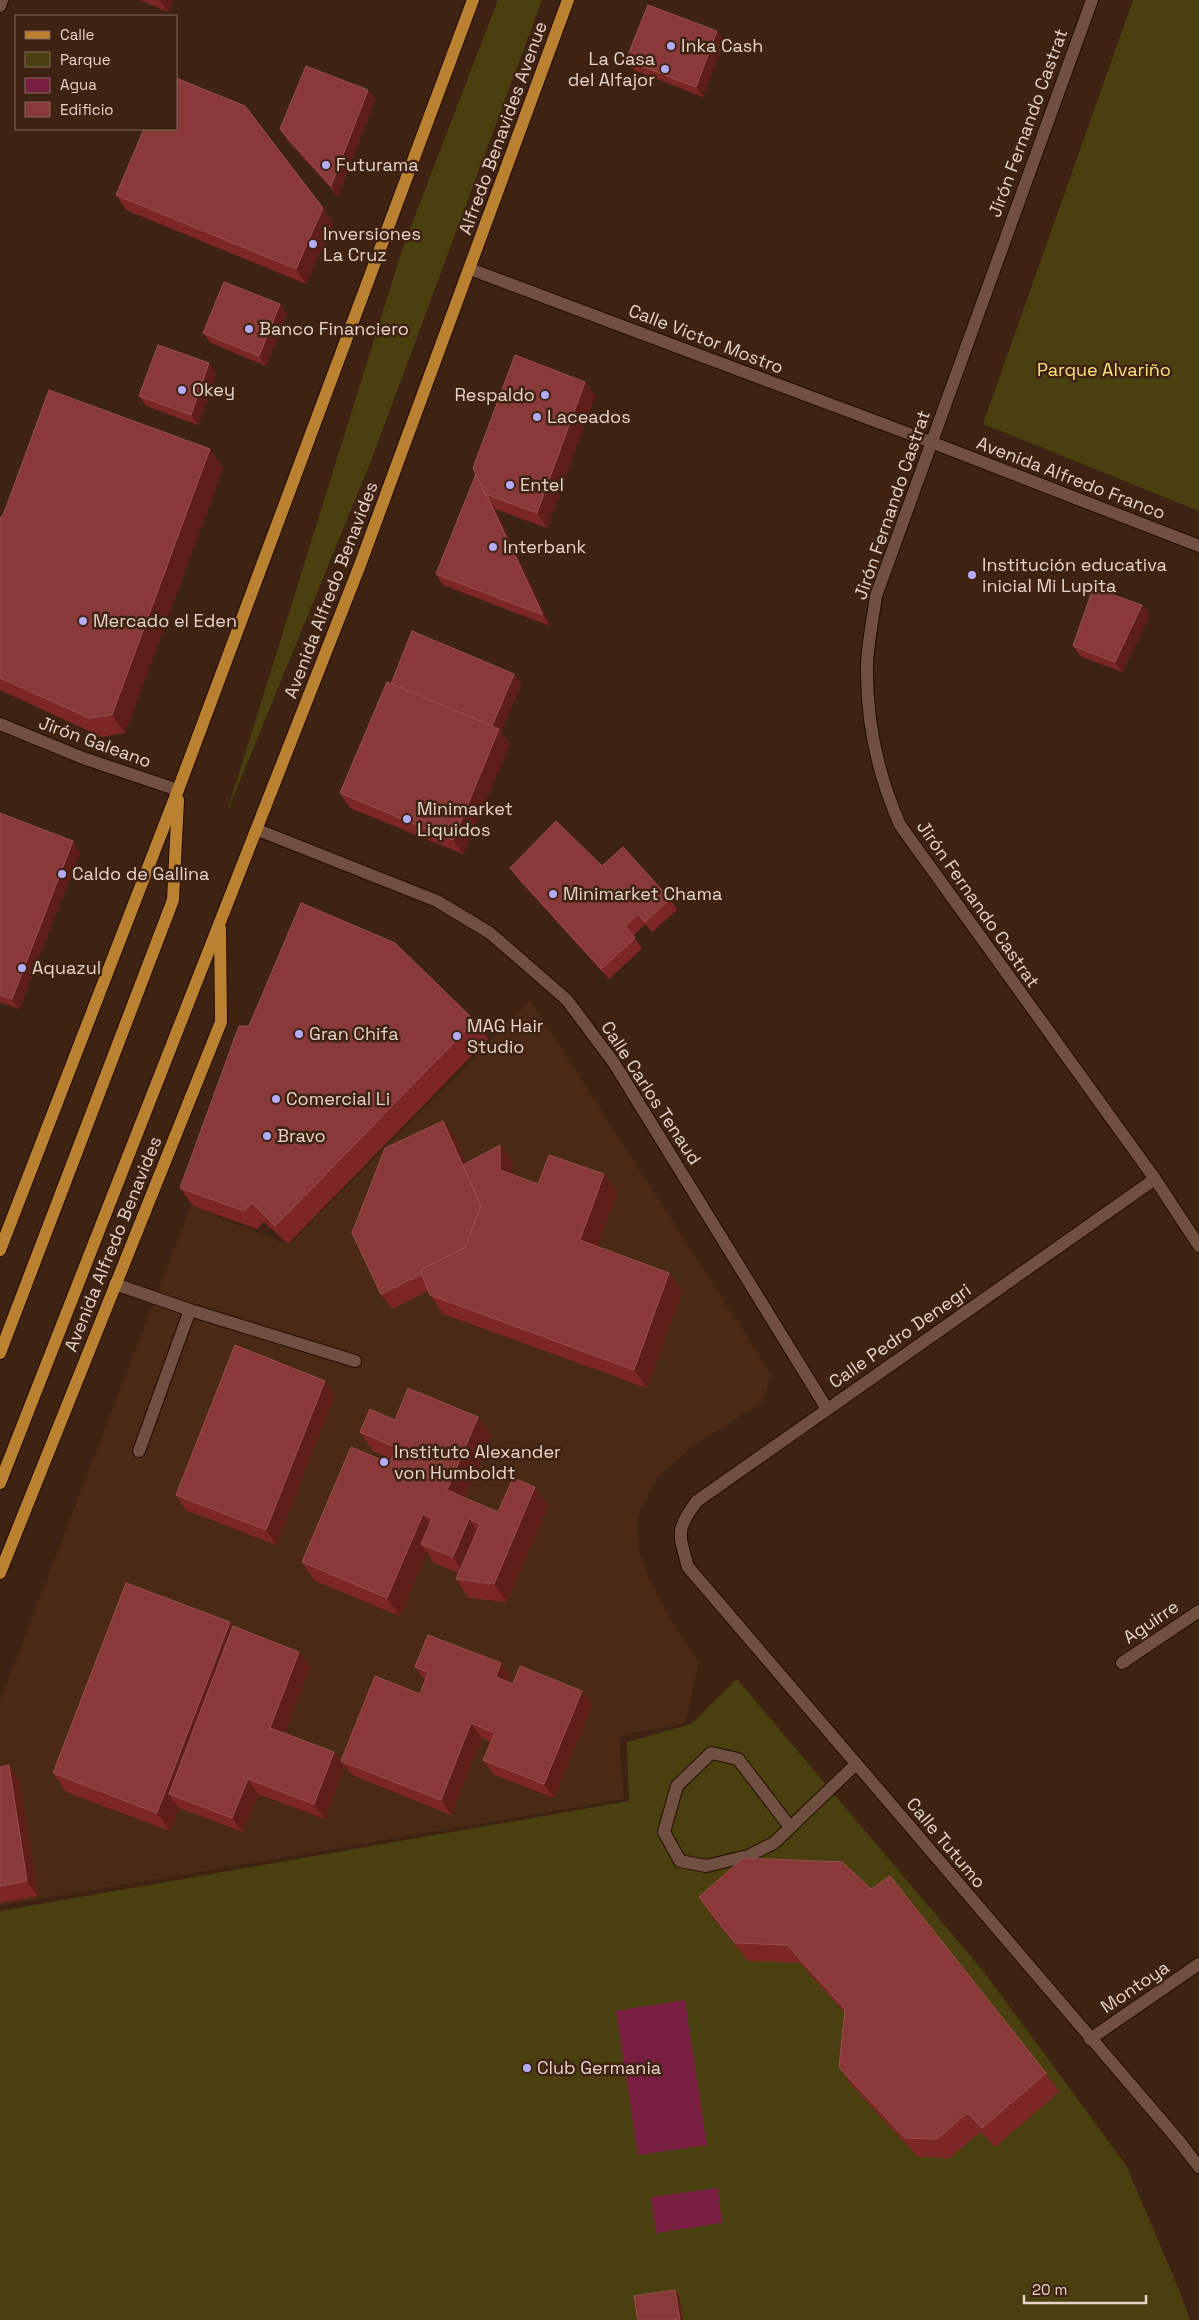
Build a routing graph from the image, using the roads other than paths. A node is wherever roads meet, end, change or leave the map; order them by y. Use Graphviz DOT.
graph roads {
  1 [pos="2,0"];
  2 [pos="473,0"];
  3 [pos="568,0"];
  4 [pos="1092,0"];
  5 [pos="0,6"];
  6 [pos="470,269"];
  7 [pos="931,442"];
  8 [pos="1199,546"];
  9 [pos="0,724"];
  10 [pos="178,790"];
  11 [pos="258,830"];
  12 [pos="220,922"];
  13 [pos="1155,1179"];
  14 [pos="1199,1246"];
  15 [pos="0,1250"];
  16 [pos="116,1284"];
  17 [pos="190,1310"];
  18 [pos="0,1353"];
  19 [pos="355,1361"];
  20 [pos="827,1409"];
  21 [pos="139,1451"];
  22 [pos="0,1483"];
  23 [pos="679,1534"];
  24 [pos="0,1573"];
  25 [pos="1199,1610"];
  26 [pos="1122,1663"];
  27 [pos="856,1764"];
  28 [pos="790,1827"];
  29 [pos="1199,1964"];
  30 [pos="1090,2038"];
  31 [pos="1199,2168"];
  1 -- 5 [label="street"];
  2 -- 10 [label="main road"];
  3 -- 6 [label="main road, Alfredo Benavides Avenue"];
  4 -- 7 [label="street, Jirón Fernando Castrat"];
  6 -- 7 [label="street, Calle Victor Mostro"];
  6 -- 11 [label="main road, Avenida Alfredo Benavides"];
  7 -- 8 [label="street, Avenida Alfredo Franco"];
  7 -- 13 [label="street, Jirón Fernando Castrat"];
  9 -- 10 [label="street, Jirón Galeano"];
  10 -- 15 [label="main road"];
  10 -- 18 [label="main road"];
  11 -- 12 [label="main road, Avenida Alfredo Benavides"];
  11 -- 20 [label="street, Calle Carlos Tenaud"];
  12 -- 16 [label="main road, Avenida Alfredo Benavides"];
  12 -- 22 [label="main road, Avenida Alfredo Benavides"];
  13 -- 14 [label="street, Jirón Fernando Castrat"];
  13 -- 20 [label="street, Calle Pedro Denegri"];
  16 -- 17 [label="street"];
  16 -- 24 [label="main road, Avenida Alfredo Benavides"];
  17 -- 19 [label="street"];
  17 -- 21 [label="street"];
  20 -- 23 [label="street, Calle Pedro Denegri"];
  23 -- 27 [label="street, Calle Tutumo"];
  25 -- 26 [label="street, Aguirre"];
  27 -- 28 [label="street"];
  27 -- 30 [label="street, Calle Tutumo"];
  28 -- 28 [label="street"];
  29 -- 30 [label="street, Montoya"];
  30 -- 31 [label="street, Calle Tutumo"];
}
